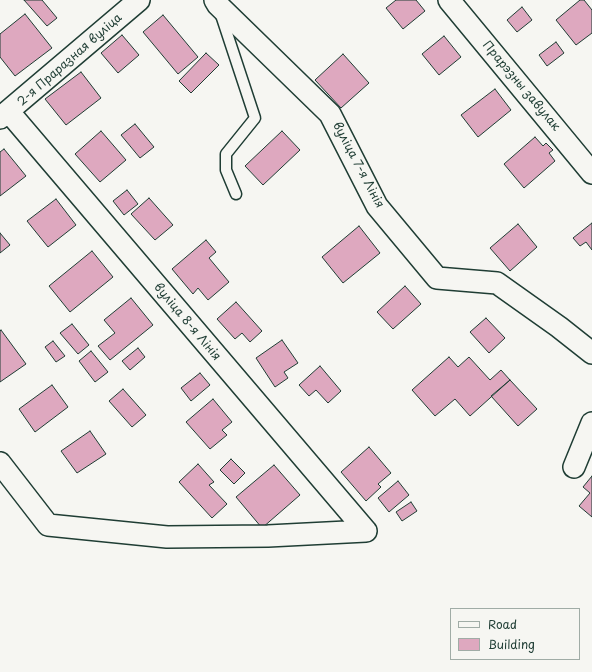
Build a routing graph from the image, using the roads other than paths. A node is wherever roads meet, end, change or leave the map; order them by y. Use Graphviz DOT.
graph roads {
  1 [pos="139,0"];
  2 [pos="449,0"];
  3 [pos="216,2"];
  4 [pos="4,115"];
  5 [pos="592,172"];
  6 [pos="236,194"];
  7 [pos="592,353"];
  8 [pos="592,423"];
  9 [pos="0,463"];
  10 [pos="574,466"];
  1 -- 4 [label="street, 2-я Праразная вуліца"];
  2 -- 5 [label="street, Прарэзны завулак"];
  3 -- 6 [label="lane"];
  3 -- 7 [label="street, вуліца 7-я Лінія"];
  4 -- 9 [label="street, вуліца 8-я Лінія"];
  8 -- 10 [label="street"];
}
